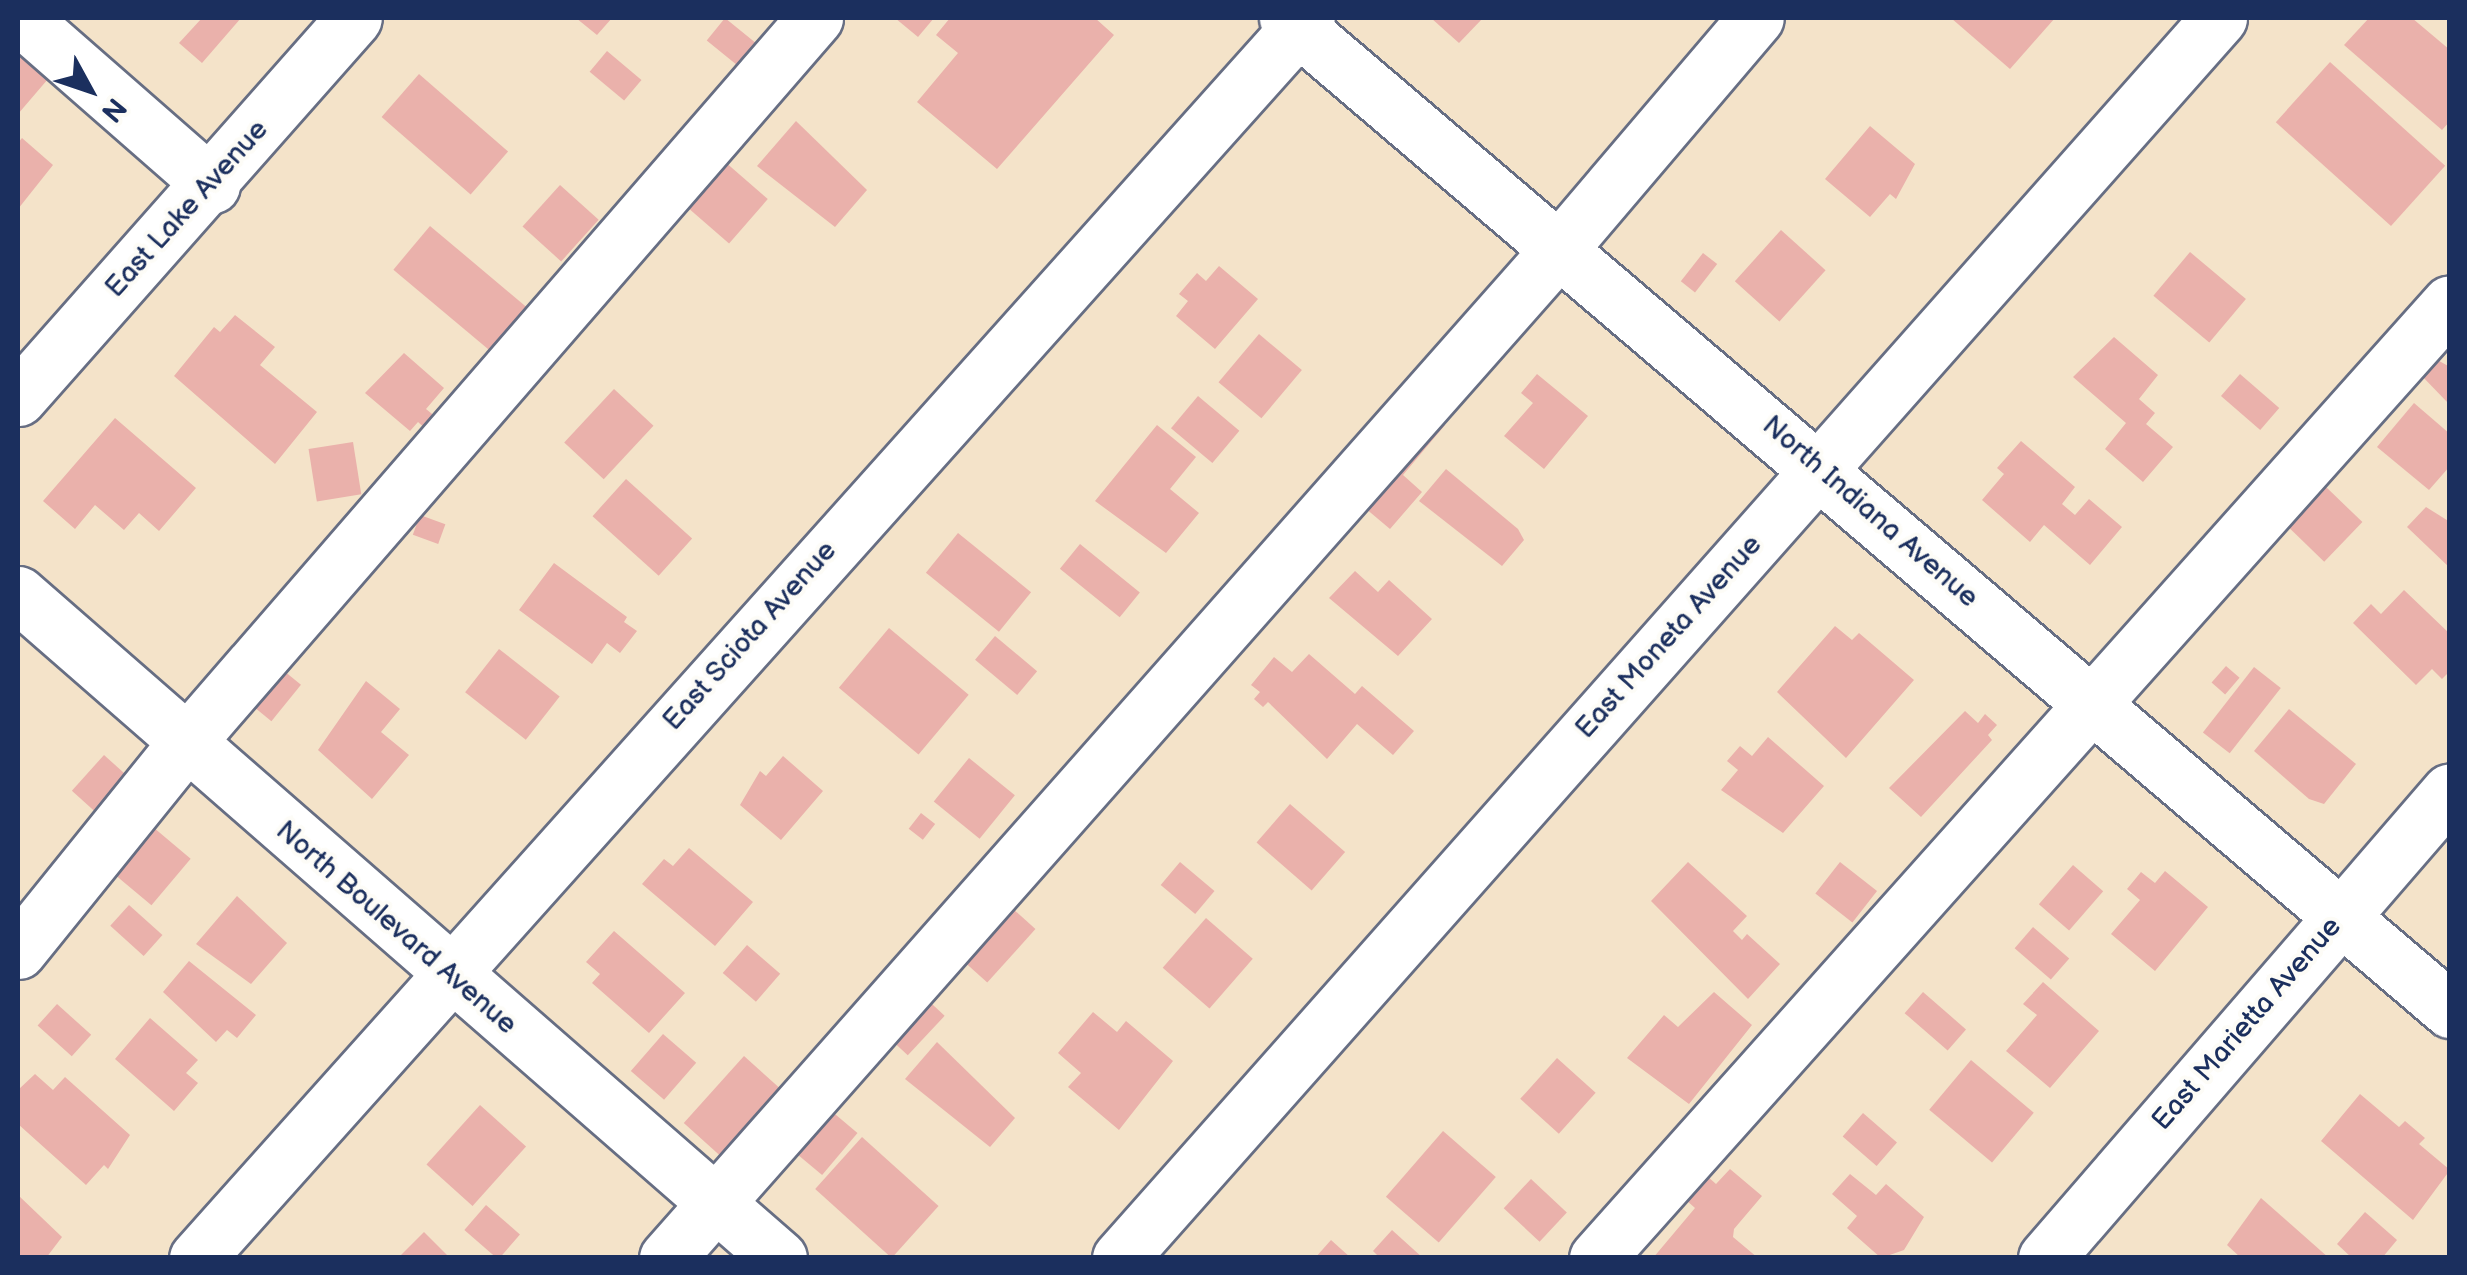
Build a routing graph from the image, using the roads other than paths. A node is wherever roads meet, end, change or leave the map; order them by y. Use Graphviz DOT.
graph roads {
  1 [pos="21,18"];
  2 [pos="354,18"];
  3 [pos="815,18"];
  4 [pos="1756,18"];
  5 [pos="2219,18"];
  6 [pos="1297,21"];
  7 [pos="212,185"];
  8 [pos="1560,248"];
  9 [pos="2450,303"];
  10 [pos="18,398"];
  11 [pos="1820,467"];
  12 [pos="18,594"];
  13 [pos="2090,703"];
  14 [pos="186,743"];
  15 [pos="2450,791"];
  16 [pos="2339,918"];
  17 [pos="18,951"];
  18 [pos="447,974"];
  19 [pos="2450,1010"];
  20 [pos="716,1203"];
  21 [pos="197,1258"];
  22 [pos="668,1258"];
  23 [pos="779,1258"];
  24 [pos="1120,1258"];
  25 [pos="1596,1258"];
  26 [pos="2046,1258"];
  1 -- 7 [label="street"];
  2 -- 7 [label="street, East Lake Avenue"];
  3 -- 14 [label="street"];
  4 -- 8 [label="street"];
  5 -- 11 [label="street, East Moneta Avenue"];
  6 -- 8 [label="street, North Indiana Avenue"];
  6 -- 18 [label="street, East Sciota Avenue"];
  7 -- 10 [label="street, East Lake Avenue"];
  8 -- 11 [label="street, North Indiana Avenue"];
  8 -- 20 [label="street"];
  9 -- 13 [label="street"];
  11 -- 13 [label="street, North Indiana Avenue"];
  11 -- 24 [label="street, East Moneta Avenue"];
  12 -- 14 [label="street, North Boulevard Avenue"];
  13 -- 16 [label="street, North Indiana Avenue"];
  13 -- 25 [label="street"];
  14 -- 17 [label="street"];
  14 -- 18 [label="street, North Boulevard Avenue"];
  15 -- 16 [label="street, East Marietta Avenue"];
  16 -- 19 [label="street, North Indiana Avenue"];
  16 -- 26 [label="street, East Marietta Avenue"];
  18 -- 20 [label="street, North Boulevard Avenue"];
  18 -- 21 [label="street, East Sciota Avenue"];
  20 -- 22 [label="street"];
  20 -- 23 [label="street, North Boulevard Avenue"];
}
